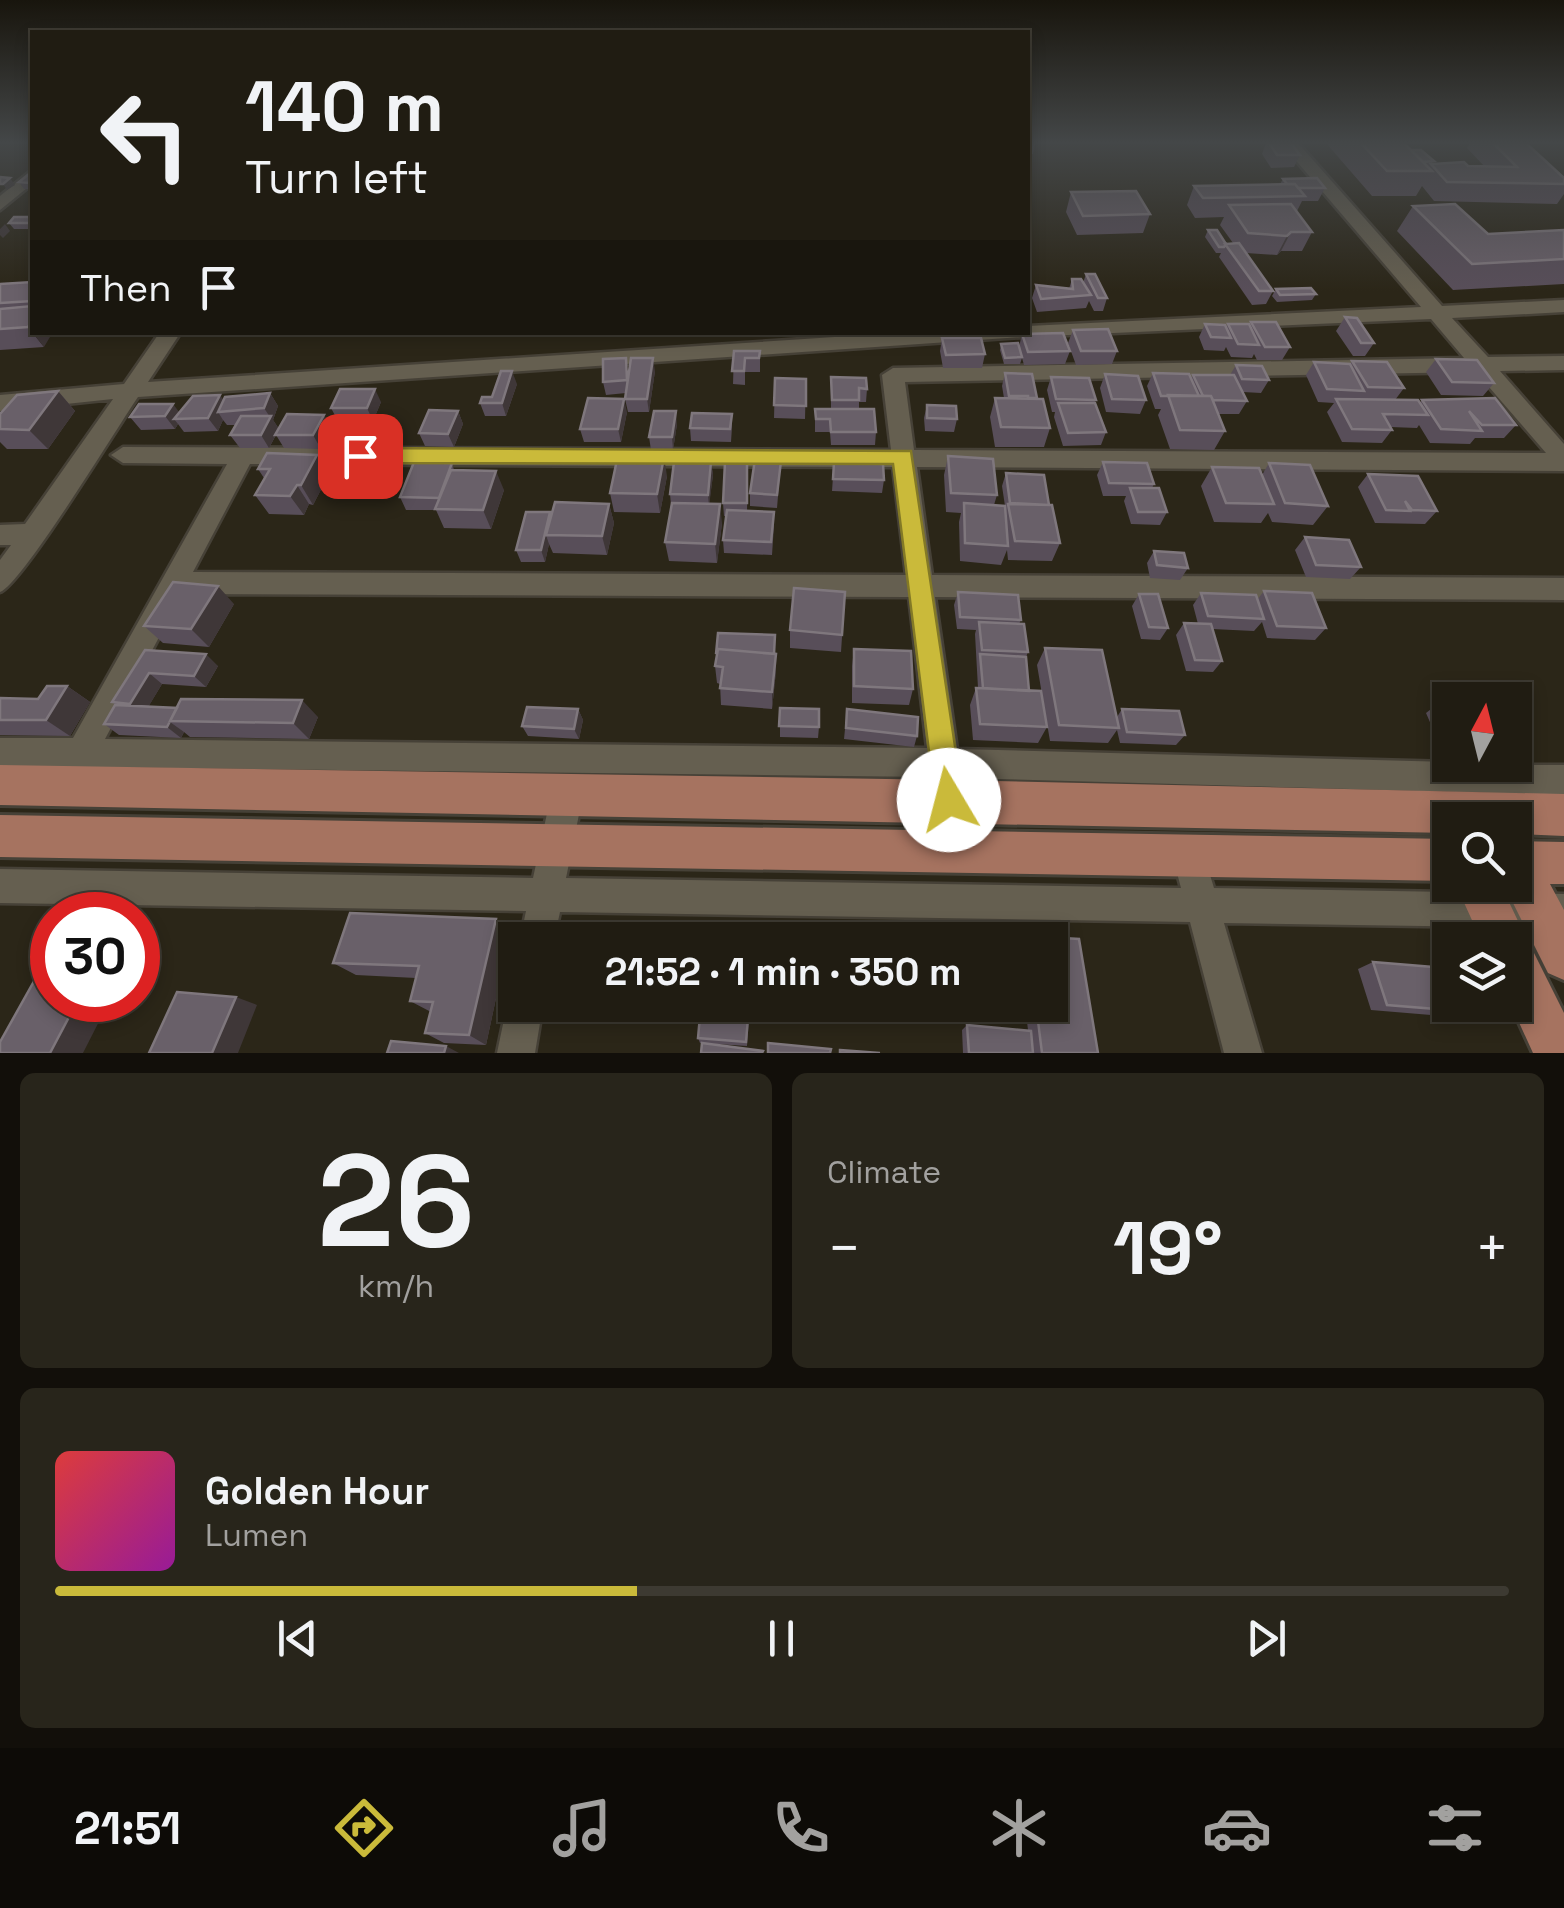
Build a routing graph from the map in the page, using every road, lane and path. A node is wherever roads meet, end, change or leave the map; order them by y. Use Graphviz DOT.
graph roads {
  1 [pos="1332,192"];
  2 [pos="1564,306"];
  3 [pos="1436,311"];
  4 [pos="1030,332"];
  5 [pos="169,335"];
  6 [pos="962,335"];
  7 [pos="888,339"];
  8 [pos="1480,363"];
  9 [pos="1564,363"];
  10 [pos="893,375"];
  11 [pos="134,390"];
  12 [pos="0,403"];
  13 [pos="122,455"];
  14 [pos="244,456"];
  15 [pos="903,456"];
  16 [pos="1564,460"];
  17 [pos="34,534"];
  18 [pos="0,535"];
  19 [pos="0,580"];
  20 [pos="173,582"];
  21 [pos="921,586"];
  22 [pos="1564,589"];
  23 [pos="0,752"];
  24 [pos="72,770"];
  25 [pos="1564,780"];
  26 [pos="946,782"];
  27 [pos="0,785"];
  28 [pos="567,795"];
  29 [pos="1564,815"];
  30 [pos="0,836"];
  31 [pos="555,844"];
  32 [pos="1188,854"];
  33 [pos="1432,860"];
  34 [pos="1532,862"];
  35 [pos="1564,863"];
  36 [pos="1532,885"];
  37 [pos="0,886"];
  38 [pos="546,895"];
  39 [pos="1202,905"];
  40 [pos="1552,911"];
  41 [pos="1490,912"];
  42 [pos="541,922"];
  43 [pos="1564,957"];
  44 [pos="1532,999"];
  45 [pos="522,1022"];
  46 [pos="516,1053"];
  47 [pos="1243,1053"];
  48 [pos="1558,1053"];
  1 -- 3 [label="street"];
  2 -- 3 [label="street"];
  3 -- 4 [label="street"];
  3 -- 8 [label="street"];
  5 -- 11 [label="street"];
  6 -- 7 [label="street"];
  7 -- 10 [label="street"];
  7 -- 11 [label="street"];
  8 -- 9 [label="street"];
  8 -- 10 [label="street"];
  8 -- 16 [label="street"];
  10 -- 15 [label="street"];
  11 -- 12 [label="street"];
  11 -- 17 [label="street"];
  13 -- 14 [label="street"];
  14 -- 15 [label="street"];
  14 -- 20 [label="street"];
  15 -- 16 [label="street"];
  15 -- 21 [label="street"];
  17 -- 18 [label="street"];
  17 -- 19 [label="street"];
  20 -- 21 [label="street"];
  20 -- 24 [label="street"];
  21 -- 22 [label="street"];
  21 -- 26 [label="street"];
  23 -- 24 [label="street"];
  24 -- 26 [label="street"];
  24 -- 27 [label="main road"];
  24 -- 28 [label="main road"];
  25 -- 26 [label="street"];
  26 -- 28 [label="main road"];
  26 -- 29 [label="main road"];
  28 -- 31 [label="street"];
  30 -- 31 [label="main road"];
  31 -- 32 [label="main road"];
  31 -- 38 [label="street"];
  32 -- 33 [label="main road"];
  32 -- 39 [label="street"];
  34 -- 35 [label="main road"];
  36 -- 40 [label="main road"];
  37 -- 38 [label="street"];
  38 -- 39 [label="street"];
  38 -- 42 [label="street"];
  39 -- 41 [label="street"];
  39 -- 47 [label="street"];
  40 -- 41 [label="street"];
  40 -- 43 [label="main road"];
  44 -- 48 [label="main road"];
  45 -- 46 [label="street"];
}
